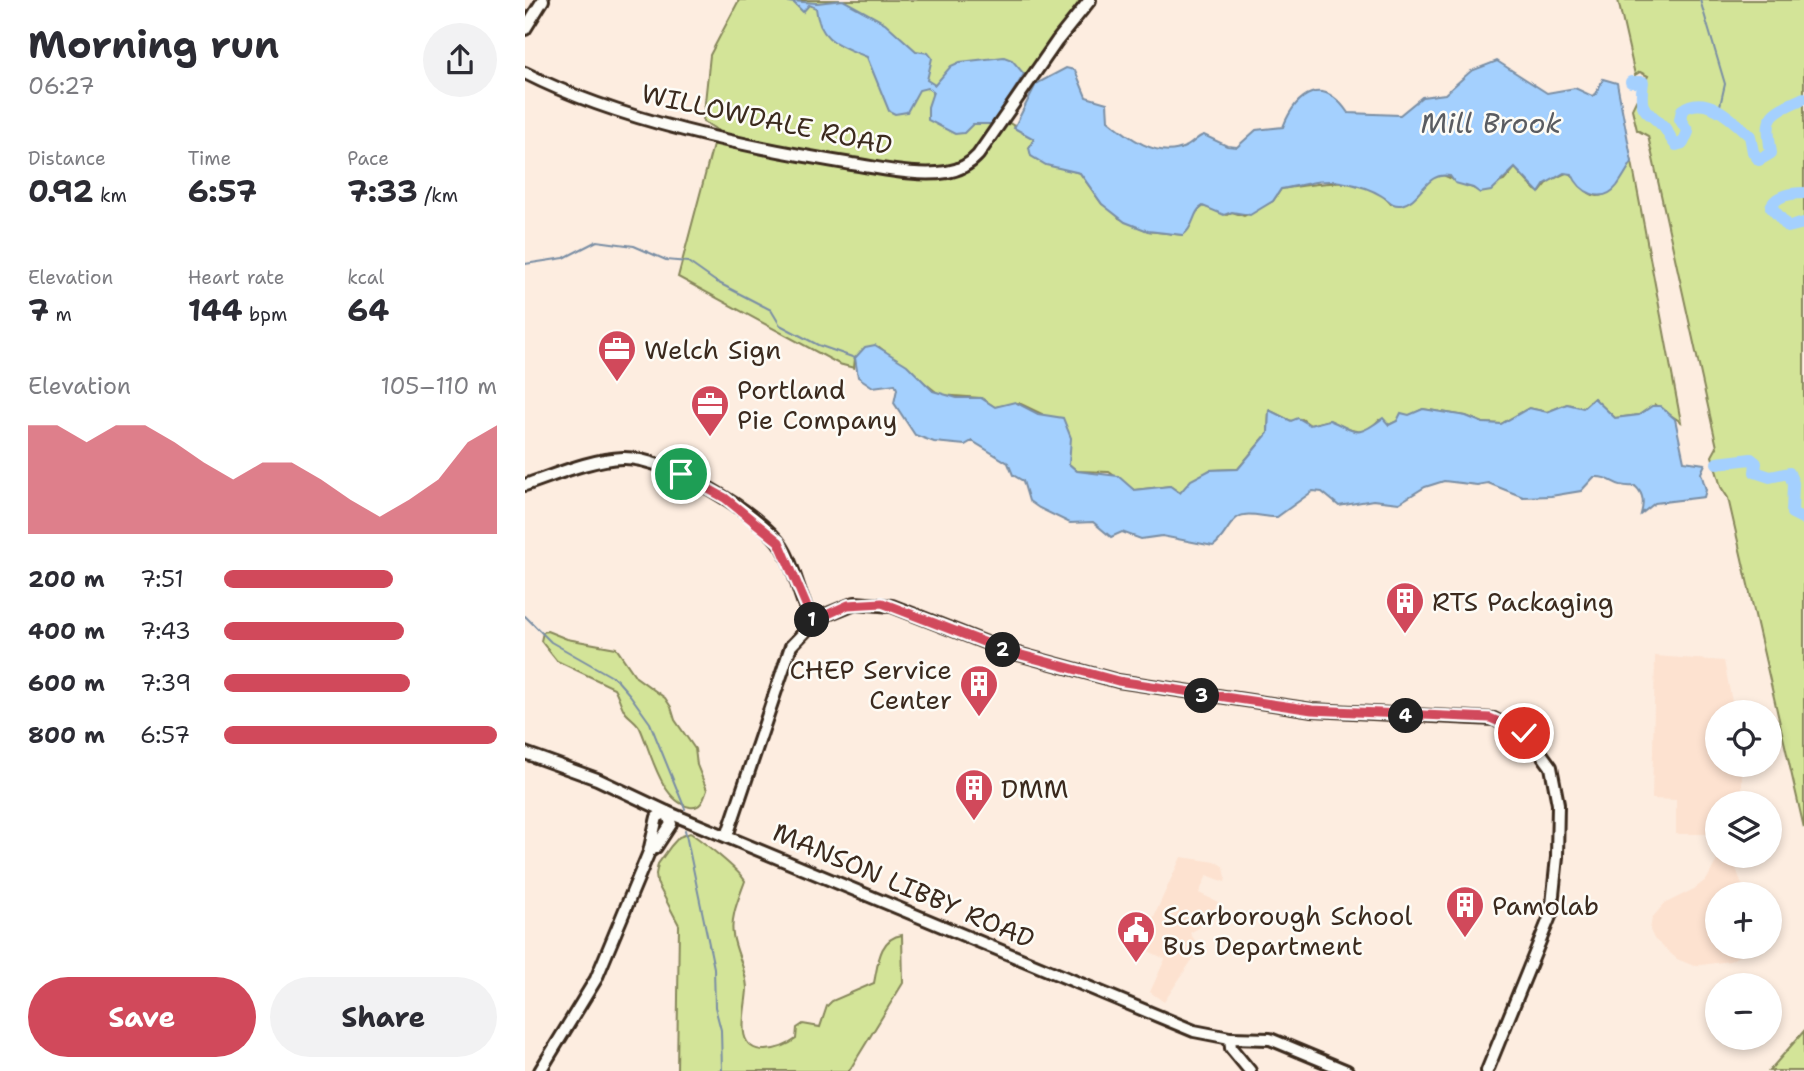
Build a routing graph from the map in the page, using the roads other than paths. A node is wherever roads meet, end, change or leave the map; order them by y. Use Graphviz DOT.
graph roads {
  1 [pos="543,0"];
  2 [pos="1090,0"];
  3 [pos="525,29"];
  4 [pos="525,73"];
  5 [pos="525,485"];
  6 [pos="813,621"];
  7 [pos="525,753"];
  8 [pos="667,812"];
  9 [pos="727,836"];
  10 [pos="1230,1038"];
  11 [pos="540,1071"];
  12 [pos="1250,1071"];
  13 [pos="1347,1071"];
  14 [pos="1487,1071"];
  1 -- 3 [label="street"];
  2 -- 4 [label="street, WILLOWDALE ROAD"];
  5 -- 6 [label="street"];
  6 -- 9 [label="street"];
  6 -- 14 [label="street"];
  7 -- 8 [label="street, MANSON LIBBY ROAD"];
  8 -- 9 [label="street, MANSON LIBBY ROAD"];
  8 -- 11 [label="street"];
  9 -- 10 [label="street, MANSON LIBBY ROAD"];
  10 -- 12 [label="street"];
  10 -- 13 [label="street, MANSON LIBBY ROAD"];
}
